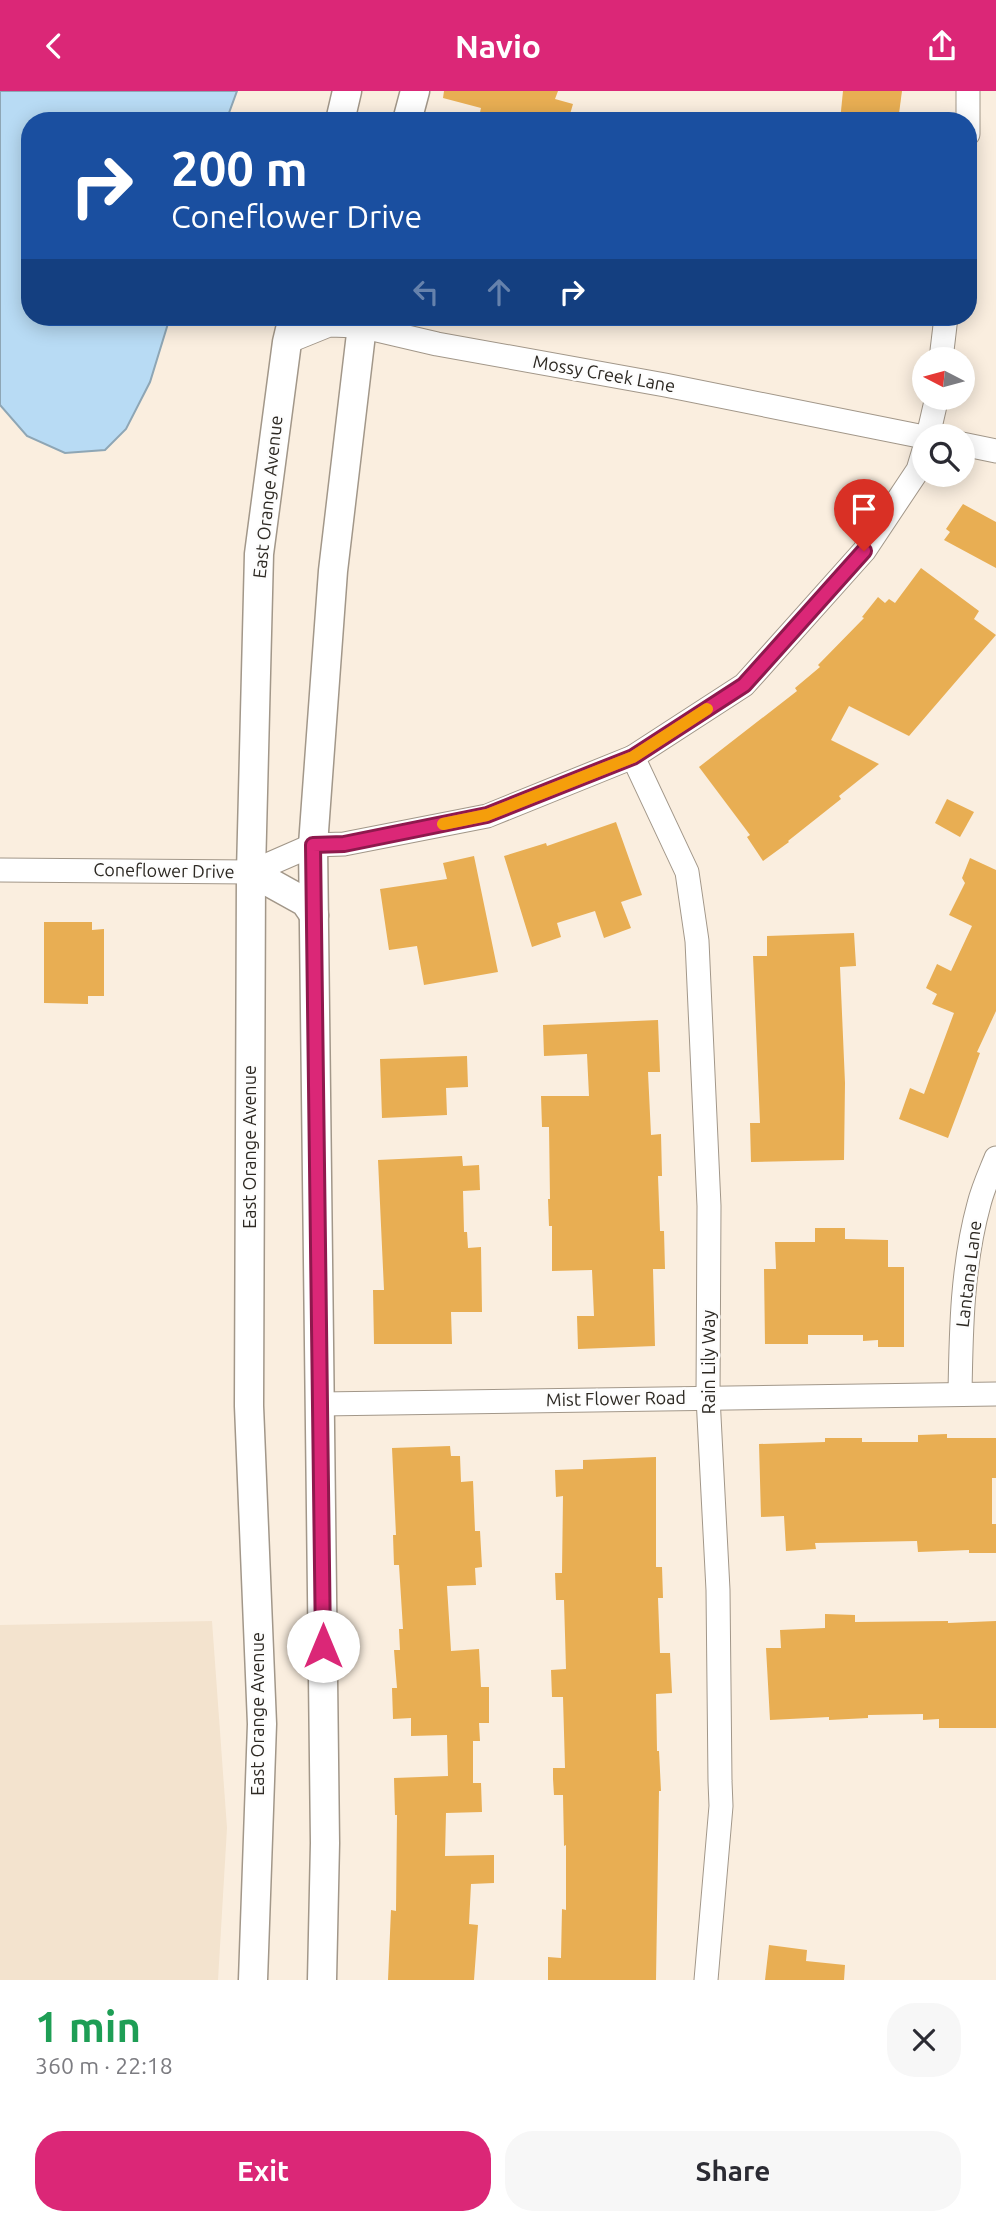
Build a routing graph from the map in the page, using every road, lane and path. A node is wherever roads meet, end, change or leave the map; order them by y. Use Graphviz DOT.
graph roads {
  1 [pos="347,91"];
  2 [pos="415,91"];
  3 [pos="968,91"];
  4 [pos="342,112"];
  5 [pos="409,112"];
  6 [pos="968,112"];
  7 [pos="321,326"];
  8 [pos="361,326"];
  9 [pos="378,326"];
  10 [pos="945,326"];
  11 [pos="290,330"];
  12 [pos="942,347"];
  13 [pos="912,433"];
  14 [pos="975,447"];
  15 [pos="996,451"];
  16 [pos="912,479"];
  17 [pos="633,757"];
  18 [pos="313,845"];
  19 [pos="0,870"];
  20 [pos="251,872"];
  21 [pos="314,915"];
  22 [pos="996,1158"];
  23 [pos="960,1394"];
  24 [pos="996,1394"];
  25 [pos="708,1397"];
  26 [pos="321,1403"];
  27 [pos="253,1980"];
  28 [pos="322,1980"];
  29 [pos="706,1980"];
  1 -- 4 [label="street"];
  2 -- 5 [label="street"];
  3 -- 6 [label="street"];
  7 -- 11 [label="street, Mossy Creek Lane"];
  8 -- 18 [label="street"];
  9 -- 13 [label="street, Mossy Creek Lane"];
  10 -- 12 [label="street"];
  11 -- 20 [label="street, East Orange Avenue"];
  14 -- 15 [label="street"];
  16 -- 17 [label="street, Coneflower Drive"];
  17 -- 18 [label="street, Coneflower Drive"];
  17 -- 25 [label="street, Rain Lily Way"];
  18 -- 20 [label="street, Coneflower Drive"];
  18 -- 21 [label="street"];
  19 -- 20 [label="street, Coneflower Drive"];
  20 -- 21 [label="street"];
  20 -- 27 [label="street, East Orange Avenue"];
  21 -- 26 [label="street"];
  22 -- 23 [label="street, Lantana Lane"];
  23 -- 24 [label="street, Mist Flower Road"];
  23 -- 25 [label="street, Mist Flower Road"];
  25 -- 26 [label="street, Mist Flower Road"];
  25 -- 29 [label="street, Rain Lily Way"];
  26 -- 28 [label="street"];
}
